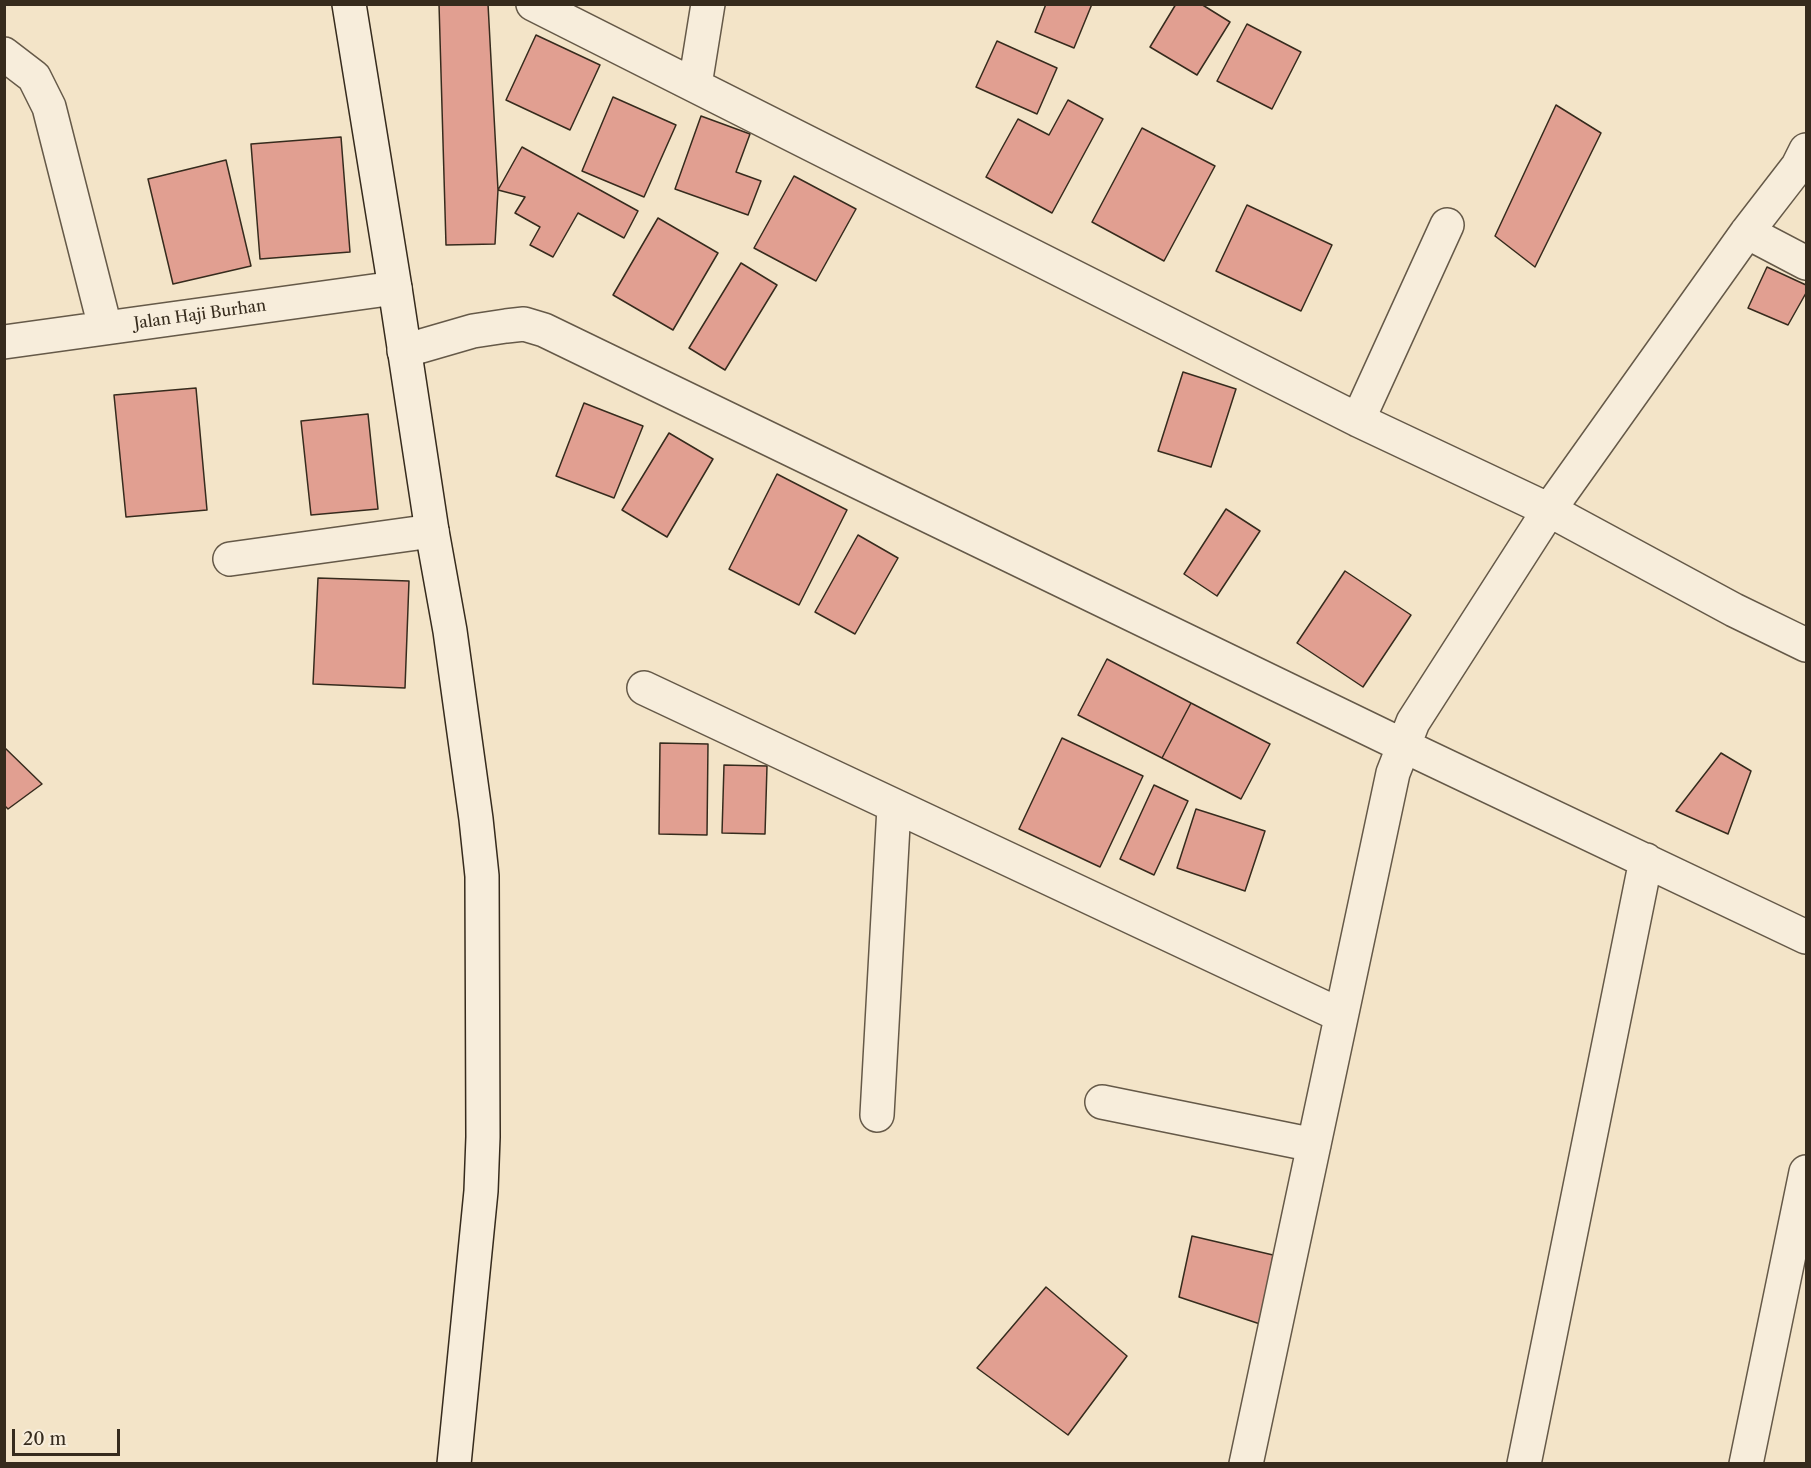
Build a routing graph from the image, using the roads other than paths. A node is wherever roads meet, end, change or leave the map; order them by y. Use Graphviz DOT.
graph roads {
  1 [pos="348,4"];
  2 [pos="532,4"];
  3 [pos="708,4"];
  4 [pos="4,54"];
  5 [pos="695,85"];
  6 [pos="1806,150"];
  7 [pos="1447,225"];
  8 [pos="1747,232"];
  9 [pos="1806,263"];
  10 [pos="395,288"];
  11 [pos="105,327"];
  12 [pos="4,342"];
  13 [pos="404,351"];
  14 [pos="1358,420"];
  15 [pos="1549,510"];
  16 [pos="432,531"];
  17 [pos="230,559"];
  18 [pos="1806,645"];
  19 [pos="644,688"];
  20 [pos="1402,745"];
  21 [pos="894,807"];
  22 [pos="1646,860"];
  23 [pos="1806,937"];
  24 [pos="1340,1015"];
  25 [pos="1102,1102"];
  26 [pos="877,1115"];
  27 [pos="1314,1145"];
  28 [pos="1806,1172"];
  29 [pos="454,1464"];
  30 [pos="1246,1464"];
  31 [pos="1524,1464"];
  32 [pos="1746,1464"];
  1 -- 10 [label="street"];
  2 -- 5 [label="street"];
  3 -- 5 [label="street"];
  4 -- 11 [label="street"];
  5 -- 14 [label="street"];
  6 -- 8 [label="street"];
  7 -- 14 [label="street"];
  8 -- 9 [label="street"];
  8 -- 15 [label="street"];
  10 -- 11 [label="street, Jalan Haji Burhan"];
  10 -- 13 [label="street"];
  11 -- 12 [label="street, Jalan Haji Burhan"];
  13 -- 16 [label="street"];
  13 -- 20 [label="street"];
  14 -- 15 [label="street"];
  15 -- 18 [label="street"];
  15 -- 20 [label="street"];
  16 -- 17 [label="street"];
  16 -- 29 [label="street"];
  19 -- 21 [label="street"];
  20 -- 22 [label="street"];
  20 -- 24 [label="street"];
  21 -- 24 [label="street"];
  21 -- 26 [label="street"];
  22 -- 23 [label="street"];
  22 -- 31 [label="street"];
  24 -- 27 [label="street"];
  25 -- 27 [label="street"];
  27 -- 30 [label="street"];
  28 -- 32 [label="street"];
}
